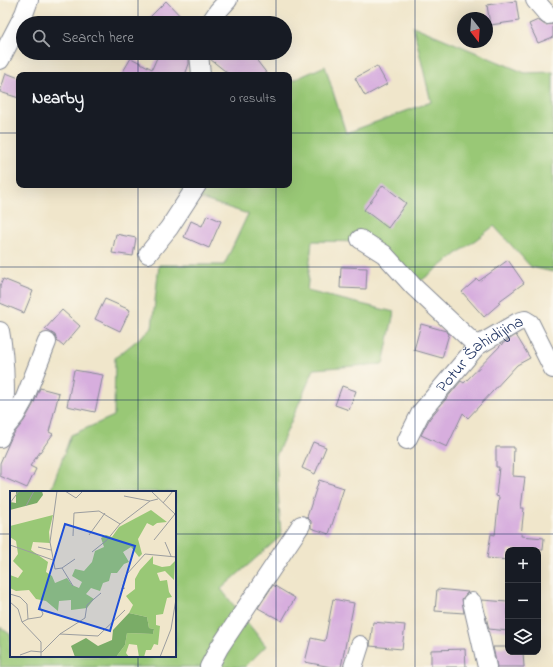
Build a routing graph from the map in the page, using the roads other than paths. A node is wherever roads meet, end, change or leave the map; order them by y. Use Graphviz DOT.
graph roads {
  1 [pos="30,0"];
  2 [pos="535,0"];
  3 [pos="548,15"];
  4 [pos="23,16"];
  5 [pos="16,29"];
  6 [pos="0,60"];
  7 [pos="200,60"];
  8 [pos="201,72"];
  9 [pos="194,188"];
  10 [pos="360,239"];
  11 [pos="148,254"];
  12 [pos="0,331"];
  13 [pos="47,342"];
  14 [pos="477,346"];
  15 [pos="553,369"];
  16 [pos="1,435"];
  17 [pos="407,440"];
  18 [pos="301,526"];
  19 [pos="472,602"];
  20 [pos="360,645"];
  21 [pos="209,667"];
  22 [pos="353,667"];
  23 [pos="487,667"];
  1 -- 4 [label="street"];
  2 -- 3 [label="street"];
  5 -- 6 [label="street"];
  7 -- 8 [label="street"];
  9 -- 11 [label="street"];
  10 -- 14 [label="street"];
  12 -- 16 [label="street"];
  13 -- 16 [label="street"];
  14 -- 15 [label="street, Potur Šahidijina"];
  14 -- 17 [label="street, Potur Šahidijina"];
  18 -- 21 [label="street"];
  19 -- 23 [label="street"];
  20 -- 22 [label="street"];
}
